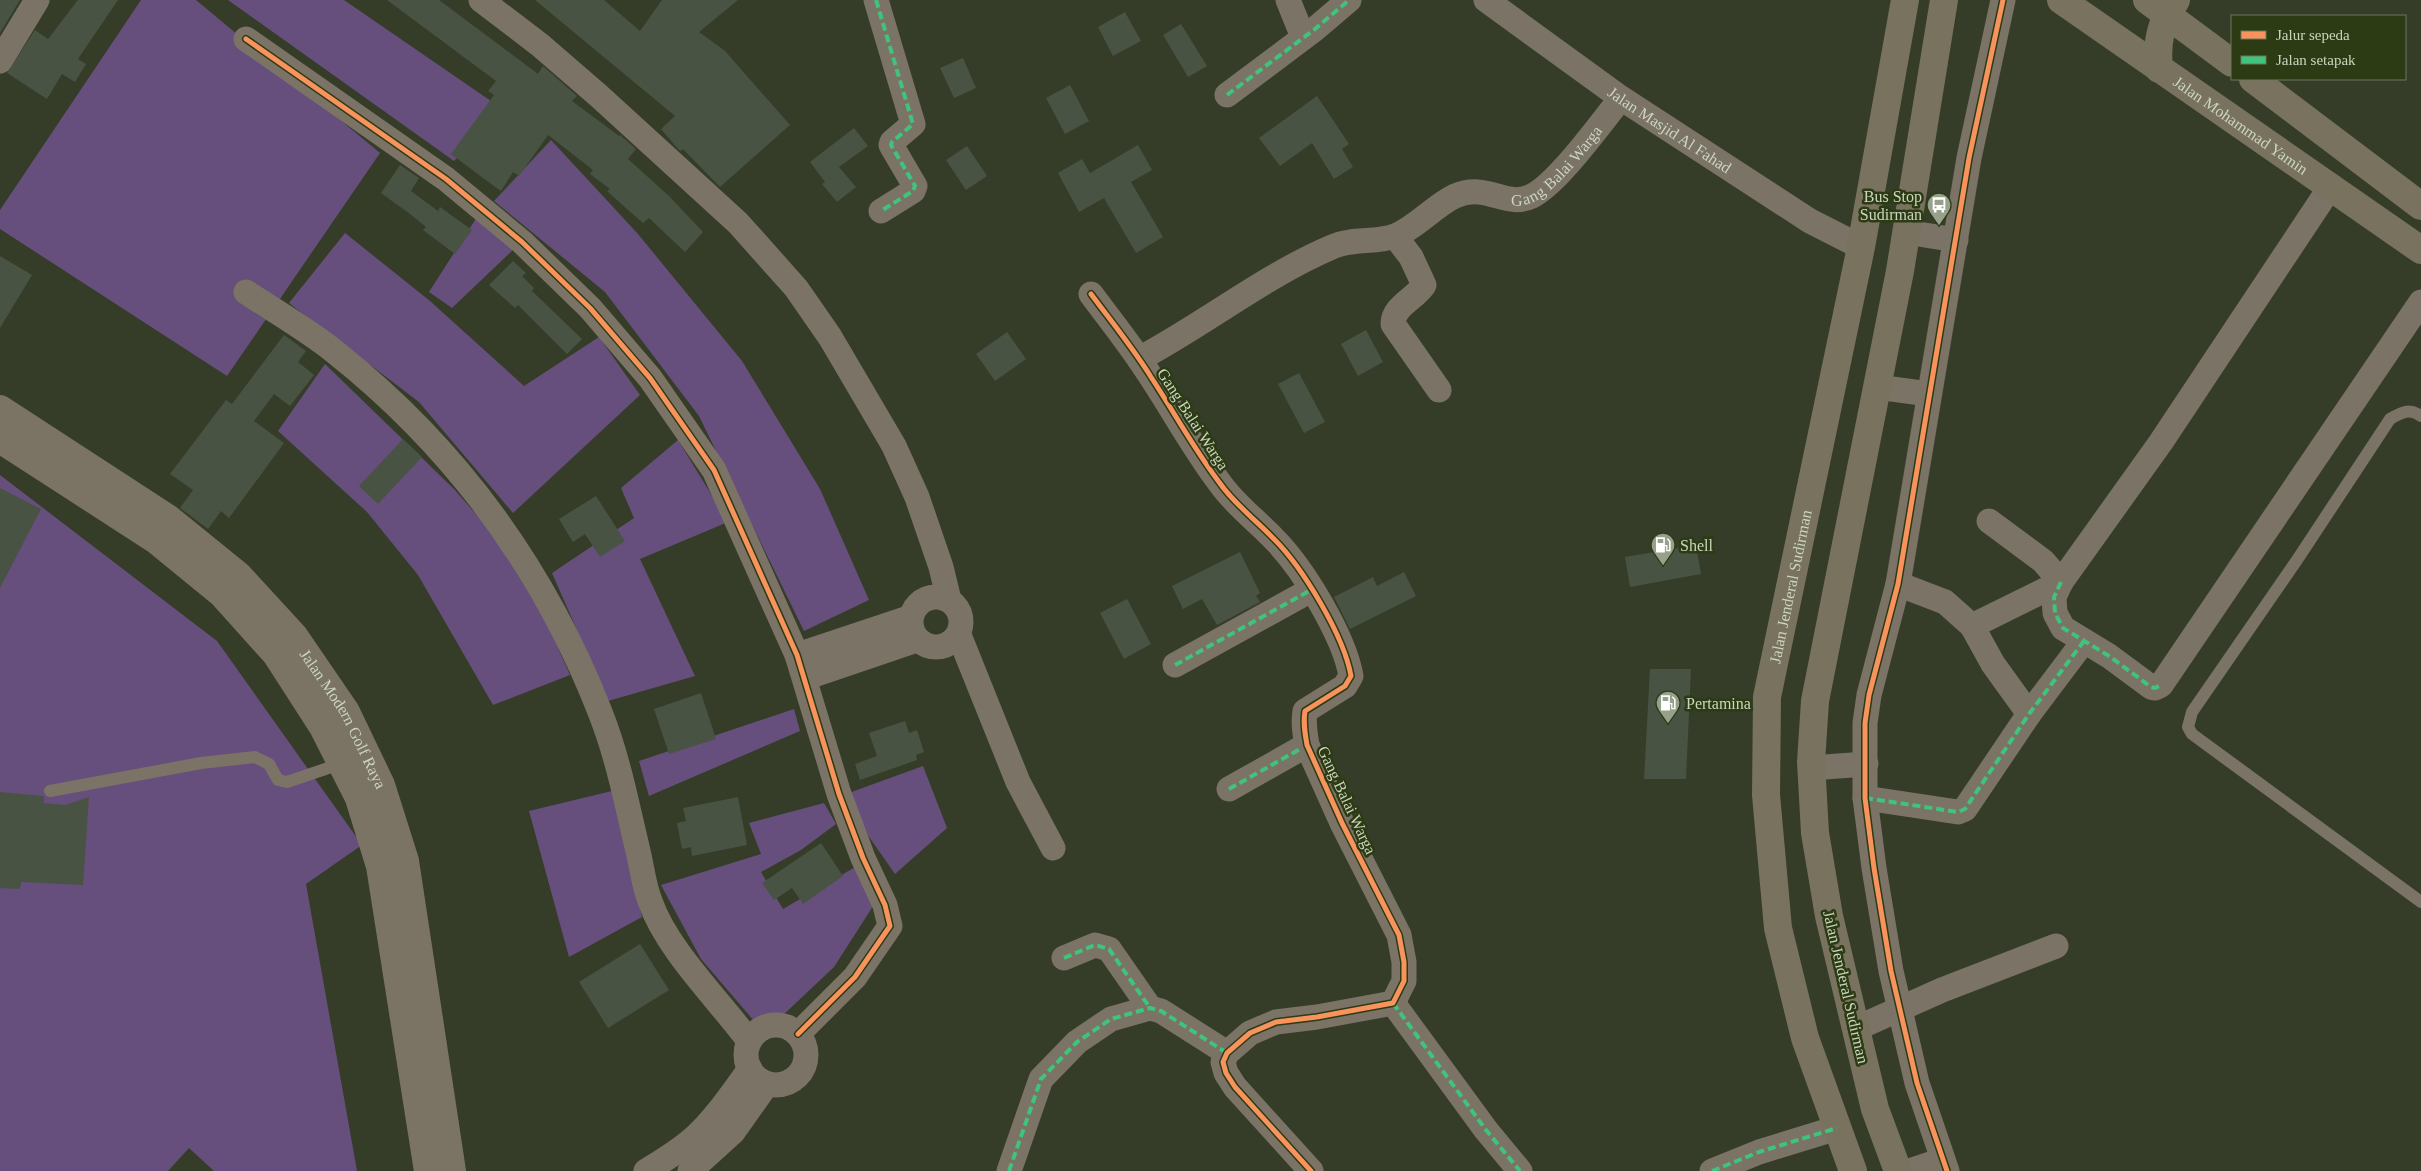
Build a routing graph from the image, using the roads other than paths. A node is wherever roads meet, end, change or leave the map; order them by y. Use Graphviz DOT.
graph roads {
  1 [pos="37,0"];
  2 [pos="480,0"];
  3 [pos="876,0"];
  4 [pos="1288,0"];
  5 [pos="1349,0"];
  6 [pos="1486,0"];
  7 [pos="1905,0"];
  8 [pos="1944,0"];
  9 [pos="2003,0"];
  10 [pos="2061,0"];
  11 [pos="2163,5"];
  12 [pos="1303,37"];
  13 [pos="246,39"];
  14 [pos="0,61"];
  15 [pos="2231,62"];
  16 [pos="2159,69"];
  17 [pos="2254,80"];
  18 [pos="1227,95"];
  19 [pos="1621,98"];
  20 [pos="2331,186"];
  21 [pos="2421,206"];
  22 [pos="881,211"];
  23 [pos="1906,232"];
  24 [pos="1395,236"];
  25 [pos="1956,240"];
  26 [pos="1861,247"];
  27 [pos="2421,250"];
  28 [pos="246,292"];
  29 [pos="1091,294"];
  30 [pos="2421,302"];
  31 [pos="1139,359"];
  32 [pos="1877,387"];
  33 [pos="1439,390"];
  34 [pos="1929,394"];
  35 [pos="0,409"];
  36 [pos="2421,416"];
  37 [pos="0,439"];
  38 [pos="1990,521"];
  39 [pos="2061,582"];
  40 [pos="1898,584"];
  41 [pos="1311,590"];
  42 [pos="949,600"];
  43 [pos="1972,626"];
  44 [pos="914,629"];
  45 [pos="959,635"];
  46 [pos="2084,641"];
  47 [pos="1175,665"];
  48 [pos="801,666"];
  49 [pos="2029,714"];
  50 [pos="1307,746"];
  51 [pos="367,755"];
  52 [pos="341,764"];
  53 [pos="1866,764"];
  54 [pos="1811,768"];
  55 [pos="1229,789"];
  56 [pos="50,791"];
  57 [pos="1866,798"];
  58 [pos="1053,848"];
  59 [pos="2421,902"];
  60 [pos="2056,946"];
  61 [pos="1064,958"];
  62 [pos="1393,1003"];
  63 [pos="1150,1008"];
  64 [pos="1900,1008"];
  65 [pos="789,1029"];
  66 [pos="1855,1029"];
  67 [pos="749,1041"];
  68 [pos="1227,1053"];
  69 [pos="758,1077"];
  70 [pos="1837,1128"];
  71 [pos="674,1164"];
  72 [pos="1945,1165"];
  73 [pos="428,1171"];
  74 [pos="452,1171"];
  75 [pos="646,1171"];
  76 [pos="690,1171"];
  77 [pos="1009,1171"];
  78 [pos="1311,1171"];
  79 [pos="1520,1171"];
  80 [pos="1712,1171"];
  81 [pos="1853,1171"];
  82 [pos="1898,1171"];
  83 [pos="1909,1171"];
  1 -- 14 [label="street"];
  2 -- 42 [label="street"];
  3 -- 22 [label="street"];
  4 -- 12 [label="street"];
  5 -- 12 [label="street"];
  6 -- 19 [label="street, Jalan Masjid Al Fahad"];
  7 -- 26 [label="main road, Jalan Jenderal Sudirman"];
  8 -- 23 [label="main road, Jalan Jenderal Sudirman"];
  9 -- 25 [label="street"];
  10 -- 16 [label="main road, Jalan Mohammad Yamin"];
  11 -- 15 [label="main road"];
  11 -- 16 [label="main road"];
  12 -- 18 [label="street"];
  13 -- 48 [label="street"];
  16 -- 20 [label="main road, Jalan Mohammad Yamin"];
  17 -- 21 [label="main road"];
  19 -- 24 [label="street, Gang Balai Warga"];
  19 -- 26 [label="street, Jalan Masjid Al Fahad"];
  20 -- 27 [label="main road, Jalan Mohammad Yamin"];
  20 -- 39 [label="street"];
  23 -- 25 [label="street"];
  23 -- 32 [label="main road, Jalan Jenderal Sudirman"];
  24 -- 31 [label="street, Gang Balai Warga"];
  24 -- 33 [label="street"];
  25 -- 34 [label="street"];
  26 -- 70 [label="main road, Jalan Jenderal Sudirman"];
  28 -- 67 [label="street"];
  29 -- 31 [label="street"];
  30 -- 46 [label="street"];
  31 -- 41 [label="street, Gang Balai Warga"];
  32 -- 34 [label="street"];
  32 -- 54 [label="main road, Jalan Jenderal Sudirman"];
  34 -- 40 [label="street"];
  35 -- 51 [label="street, Jalan Modern Golf Raya"];
  36 -- 59 [label="lane"];
  37 -- 52 [label="street, Jalan Modern Golf Raya"];
  38 -- 39 [label="street"];
  39 -- 43 [label="street"];
  39 -- 46 [label="street"];
  40 -- 43 [label="street"];
  40 -- 53 [label="street"];
  41 -- 47 [label="street"];
  41 -- 50 [label="street, Gang Balai Warga"];
  42 -- 44 [label="street"];
  42 -- 45 [label="street"];
  43 -- 49 [label="street"];
  44 -- 45 [label="street"];
  44 -- 48 [label="street"];
  45 -- 58 [label="street"];
  46 -- 49 [label="street"];
  48 -- 65 [label="street"];
  49 -- 57 [label="street"];
  50 -- 55 [label="street"];
  50 -- 62 [label="street, Gang Balai Warga"];
  51 -- 52 [label="lane"];
  51 -- 74 [label="street, Jalan Modern Golf Raya"];
  52 -- 56 [label="lane"];
  52 -- 73 [label="street, Jalan Modern Golf Raya"];
  53 -- 54 [label="street"];
  53 -- 57 [label="street"];
  54 -- 66 [label="main road, Jalan Jenderal Sudirman"];
  57 -- 64 [label="street"];
  60 -- 64 [label="street"];
  61 -- 63 [label="street"];
  62 -- 68 [label="street"];
  62 -- 79 [label="street"];
  63 -- 68 [label="street"];
  63 -- 77 [label="street"];
  64 -- 66 [label="street"];
  64 -- 72 [label="street"];
  65 -- 67 [label="street"];
  65 -- 69 [label="street"];
  66 -- 82 [label="main road, Jalan Jenderal Sudirman"];
  67 -- 69 [label="street"];
  68 -- 78 [label="street"];
  69 -- 71 [label="street"];
  69 -- 76 [label="street"];
  70 -- 80 [label="street"];
  70 -- 81 [label="main road, Jalan Jenderal Sudirman"];
  71 -- 75 [label="street"];
  72 -- 83 [label="street"];
}
